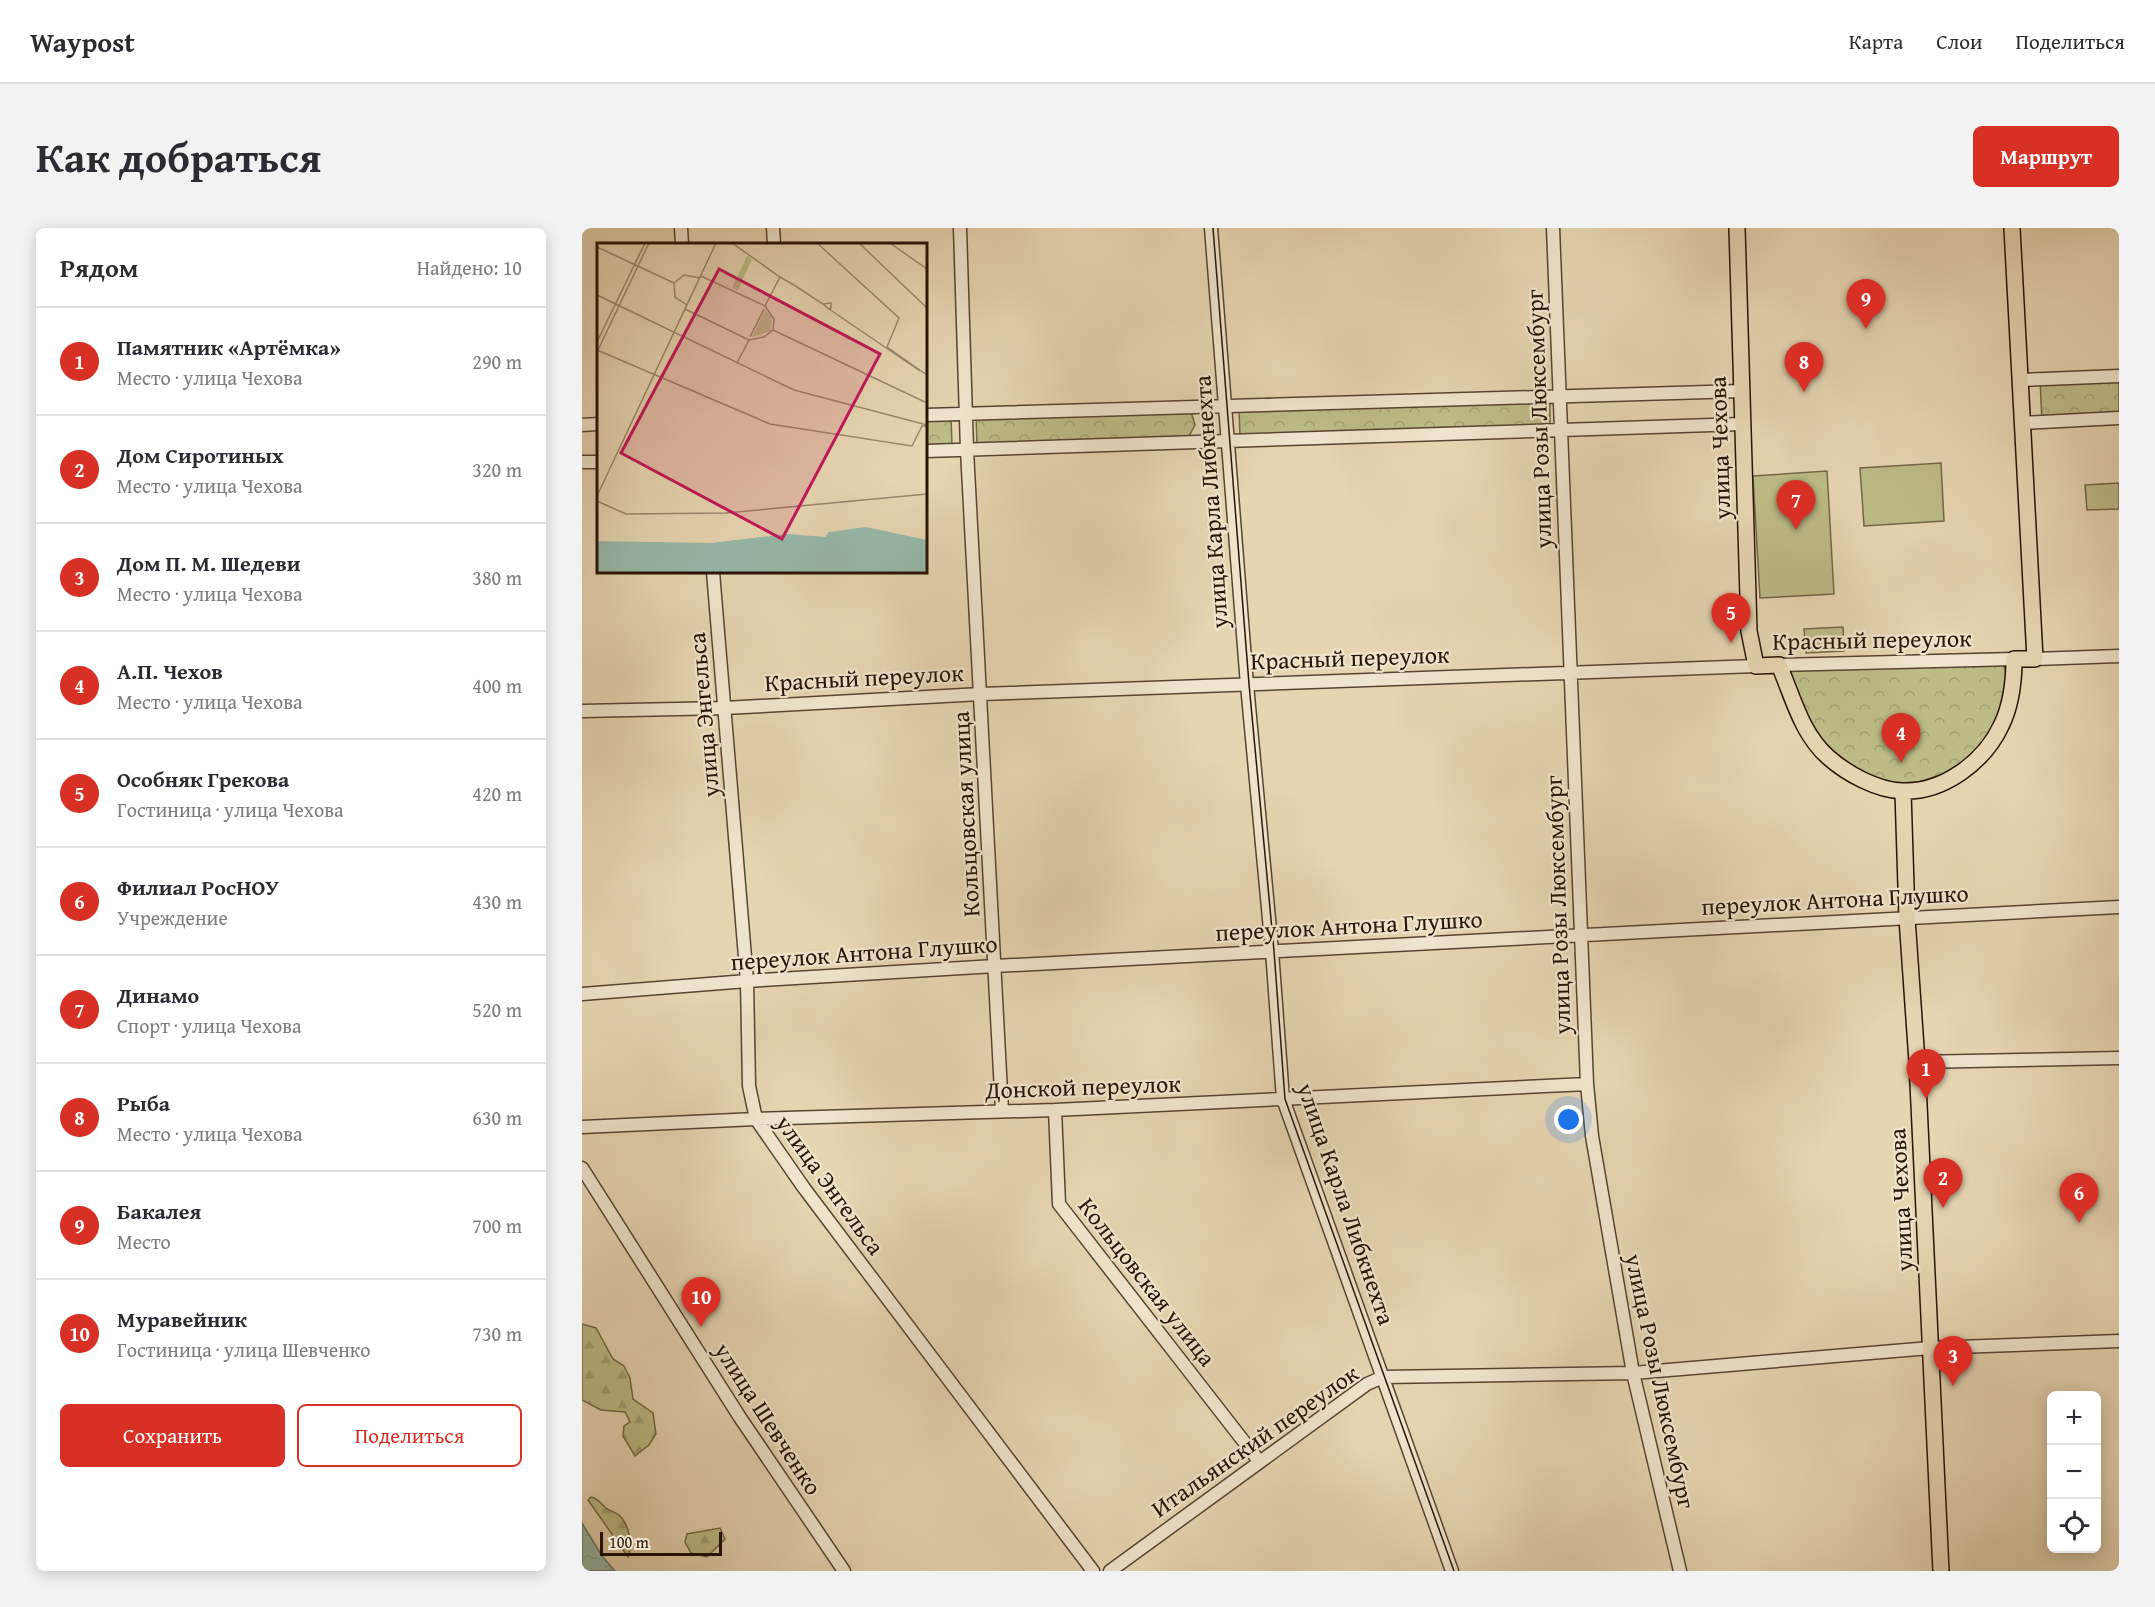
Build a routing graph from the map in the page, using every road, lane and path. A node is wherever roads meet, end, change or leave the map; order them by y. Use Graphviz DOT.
graph roads {
  1 [pos="681,228"];
  2 [pos="773,228"];
  3 [pos="960,228"];
  4 [pos="1210,228"];
  5 [pos="1552,228"];
  6 [pos="1737,228"];
  7 [pos="2012,228"];
  8 [pos="682,243"];
  9 [pos="774,243"];
  10 [pos="2119,376"];
  11 [pos="2020,380"];
  12 [pos="1741,391"];
  13 [pos="1558,396"];
  14 [pos="1225,406"];
  15 [pos="967,413"];
  16 [pos="927,415"];
  17 [pos="2119,418"];
  18 [pos="2022,423"];
  19 [pos="597,424"];
  20 [pos="1742,424"];
  21 [pos="582,425"];
  22 [pos="1560,430"];
  23 [pos="1227,442"];
  24 [pos="967,450"];
  25 [pos="927,451"];
  26 [pos="713,573"];
  27 [pos="2119,656"];
  28 [pos="2035,658"];
  29 [pos="2014,659"];
  30 [pos="1779,665"];
  31 [pos="1756,666"];
  32 [pos="1570,672"];
  33 [pos="1246,685"];
  34 [pos="981,694"];
  35 [pos="725,708"];
  36 [pos="582,711"];
  37 [pos="1903,792"];
  38 [pos="2119,907"];
  39 [pos="1907,918"];
  40 [pos="1580,934"];
  41 [pos="1272,951"];
  42 [pos="994,966"];
  43 [pos="747,981"];
  44 [pos="582,994"];
  45 [pos="2119,1058"];
  46 [pos="1917,1062"];
  47 [pos="1587,1084"];
  48 [pos="1283,1099"];
  49 [pos="1055,1110"];
  50 [pos="1002,1111"];
  51 [pos="756,1119"];
  52 [pos="582,1127"];
  53 [pos="582,1168"];
  54 [pos="2119,1341"];
  55 [pos="1930,1348"];
  56 [pos="1633,1373"];
  57 [pos="1383,1377"];
  58 [pos="1260,1461"];
  59 [pos="844,1571"];
  60 [pos="1093,1571"];
  61 [pos="1110,1571"];
  62 [pos="1452,1571"];
  63 [pos="1680,1571"];
  64 [pos="1941,1571"];
  1 -- 8 [label="street"];
  2 -- 9 [label="street"];
  3 -- 15 [label="street, Кольцовская улица"];
  4 -- 14 [label="street, улица Карла Либкнехта"];
  5 -- 13 [label="street, улица Розы Люксембург"];
  6 -- 12 [label="main road, улица Чехова"];
  7 -- 11 [label="main road"];
  10 -- 11 [label="street"];
  11 -- 18 [label="main road"];
  12 -- 13 [label="street"];
  12 -- 20 [label="main road, улица Чехова"];
  13 -- 14 [label="street"];
  13 -- 22 [label="street, улица Розы Люксембург"];
  14 -- 15 [label="street"];
  14 -- 23 [label="street, улица Карла Либкнехта"];
  15 -- 16 [label="street"];
  15 -- 24 [label="street, Кольцовская улица"];
  17 -- 18 [label="street"];
  18 -- 28 [label="main road"];
  19 -- 21 [label="street"];
  20 -- 22 [label="street"];
  20 -- 31 [label="main road, улица Чехова"];
  22 -- 23 [label="street"];
  22 -- 32 [label="street, улица Розы Люксембург"];
  23 -- 24 [label="street"];
  23 -- 33 [label="street, улица Карла Либкнехта"];
  24 -- 25 [label="street"];
  24 -- 34 [label="street, Кольцовская улица"];
  26 -- 35 [label="street, улица Энгельса"];
  27 -- 28 [label="street, Красный переулок"];
  28 -- 29 [label="main road, Красный переулок"];
  29 -- 30 [label="street, Красный переулок"];
  29 -- 37 [label="main road"];
  30 -- 31 [label="main road, Красный переулок"];
  30 -- 37 [label="main road"];
  31 -- 32 [label="street, Красный переулок"];
  32 -- 33 [label="street, Красный переулок"];
  32 -- 40 [label="street, улица Розы Люксембург"];
  33 -- 34 [label="street, Красный переулок"];
  33 -- 41 [label="street, улица Карла Либкнехта"];
  34 -- 35 [label="street, Красный переулок"];
  34 -- 42 [label="street, Кольцовская улица"];
  35 -- 36 [label="street, Красный переулок"];
  35 -- 43 [label="street, улица Энгельса"];
  37 -- 39 [label="main road, улица Чехова"];
  38 -- 39 [label="street, переулок Антона Глушко"];
  39 -- 40 [label="street, переулок Антона Глушко"];
  39 -- 46 [label="main road, улица Чехова"];
  40 -- 41 [label="street, переулок Антона Глушко"];
  40 -- 47 [label="street, улица Розы Люксембург"];
  41 -- 42 [label="street, переулок Антона Глушко"];
  41 -- 48 [label="street, улица Карла Либкнехта"];
  42 -- 43 [label="street, переулок Антона Глушко"];
  42 -- 50 [label="street, Кольцовская улица"];
  43 -- 44 [label="street, переулок Антона Глушко"];
  43 -- 51 [label="street, улица Энгельса"];
  45 -- 46 [label="street"];
  46 -- 55 [label="main road, улица Чехова"];
  47 -- 48 [label="street, Донской переулок"];
  47 -- 56 [label="street, улица Розы Люксембург"];
  48 -- 49 [label="street, Донской переулок"];
  48 -- 57 [label="street, улица Карла Либкнехта"];
  49 -- 50 [label="street, Донской переулок"];
  49 -- 58 [label="street, Кольцовская улица"];
  50 -- 51 [label="street, Донской переулок"];
  51 -- 52 [label="street, Донской переулок"];
  51 -- 60 [label="street, улица Энгельса"];
  53 -- 59 [label="street, улица Шевченко"];
  54 -- 55 [label="street, Итальянский переулок"];
  55 -- 56 [label="street, Итальянский переулок"];
  55 -- 64 [label="main road, улица Чехова"];
  56 -- 57 [label="street, Итальянский переулок"];
  56 -- 63 [label="street, улица Розы Люксембург"];
  57 -- 58 [label="street, Итальянский переулок"];
  57 -- 62 [label="street, улица Карла Либкнехта"];
  58 -- 61 [label="street, Итальянский переулок"];
}
